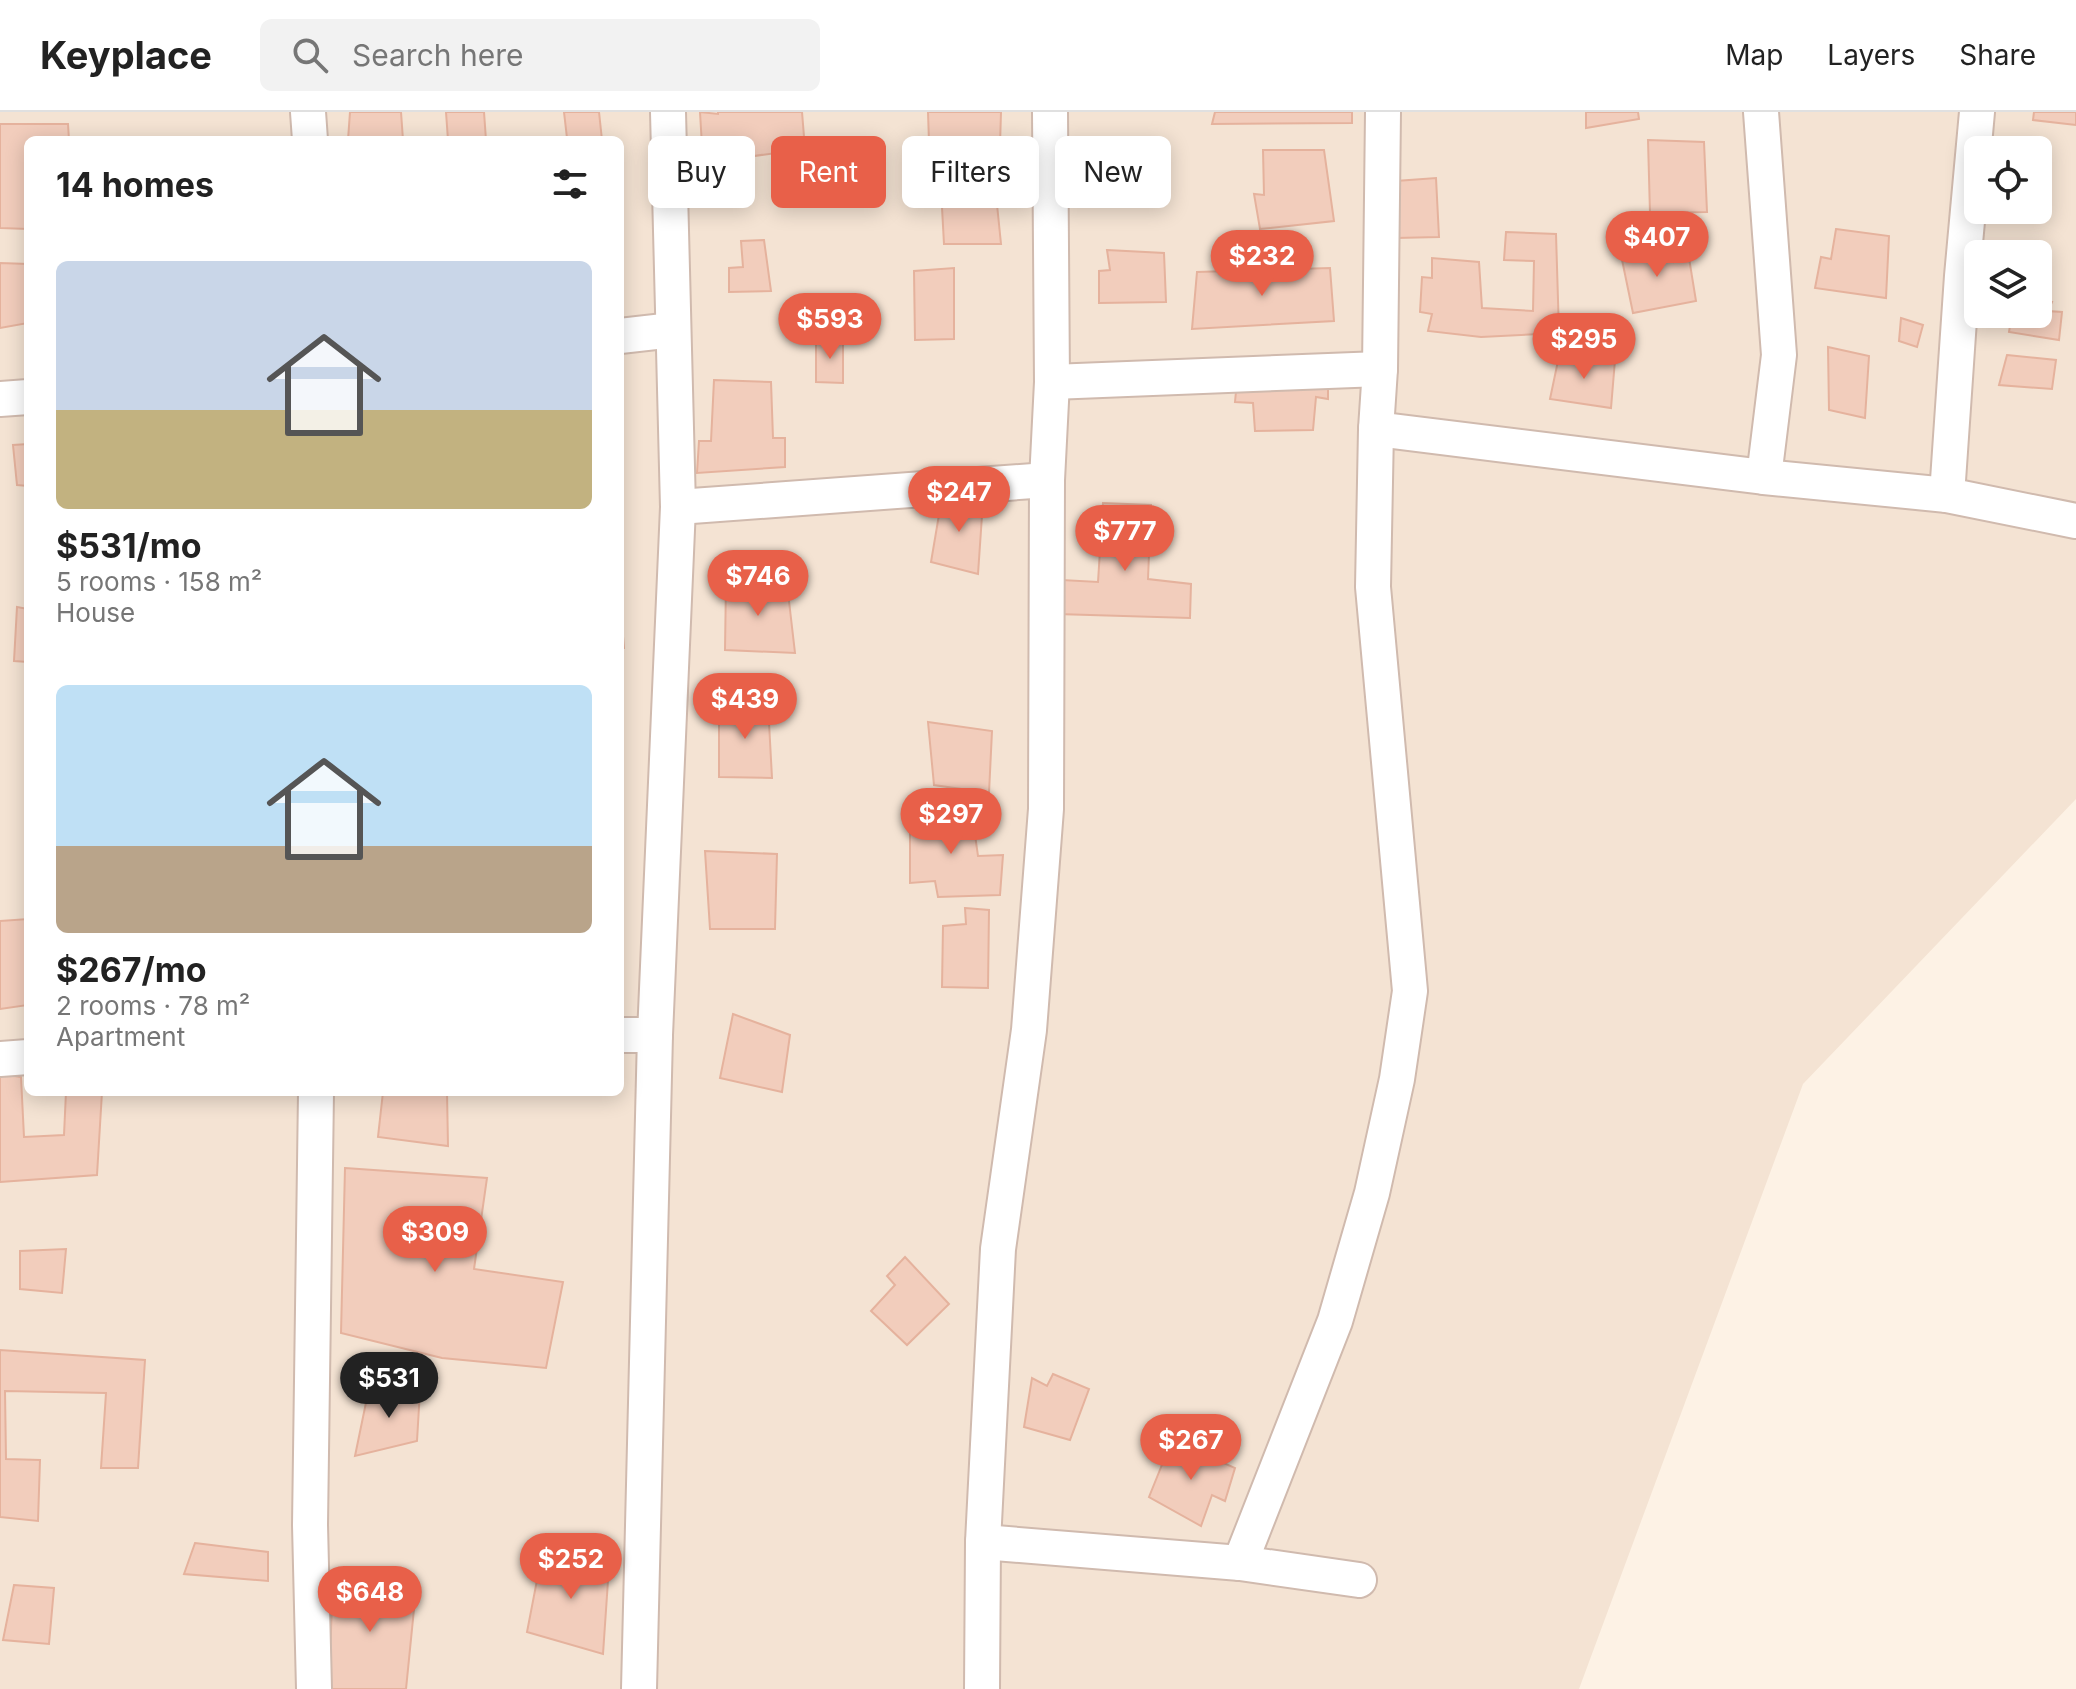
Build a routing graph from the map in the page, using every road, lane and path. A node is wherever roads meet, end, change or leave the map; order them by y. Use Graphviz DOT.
graph roads {
  1 [pos="308,112"];
  2 [pos="668,112"];
  3 [pos="1050,112"];
  4 [pos="1383,112"];
  5 [pos="1761,112"];
  6 [pos="1977,112"];
  7 [pos="310,136"];
  8 [pos="673,330"];
  9 [pos="624,336"];
  10 [pos="1380,369"];
  11 [pos="1052,382"];
  12 [pos="24,397"];
  13 [pos="0,399"];
  14 [pos="1376,429"];
  15 [pos="1764,477"];
  16 [pos="1047,480"];
  17 [pos="1947,495"];
  18 [pos="678,507"];
  19 [pos="2076,521"];
  20 [pos="624,1035"];
  21 [pos="655,1035"];
  22 [pos="24,1057"];
  23 [pos="0,1059"];
  24 [pos="316,1096"];
  25 [pos="983,1542"];
  26 [pos="1240,1563"];
  27 [pos="1359,1580"];
  28 [pos="314,1689"];
  29 [pos="639,1689"];
  30 [pos="982,1689"];
  1 -- 7 [label="street"];
  2 -- 8 [label="street"];
  3 -- 11 [label="street"];
  4 -- 10 [label="street"];
  5 -- 15 [label="street"];
  6 -- 17 [label="street"];
  8 -- 9 [label="street"];
  8 -- 18 [label="street"];
  10 -- 11 [label="street"];
  10 -- 14 [label="street"];
  11 -- 16 [label="street"];
  12 -- 13 [label="street"];
  14 -- 15 [label="street"];
  14 -- 26 [label="street"];
  15 -- 17 [label="street"];
  16 -- 18 [label="street"];
  16 -- 25 [label="street"];
  17 -- 19 [label="street"];
  18 -- 21 [label="street"];
  20 -- 21 [label="street"];
  21 -- 29 [label="street"];
  22 -- 23 [label="street"];
  24 -- 28 [label="street"];
  25 -- 26 [label="street"];
  25 -- 30 [label="street"];
  26 -- 27 [label="street"];
}
